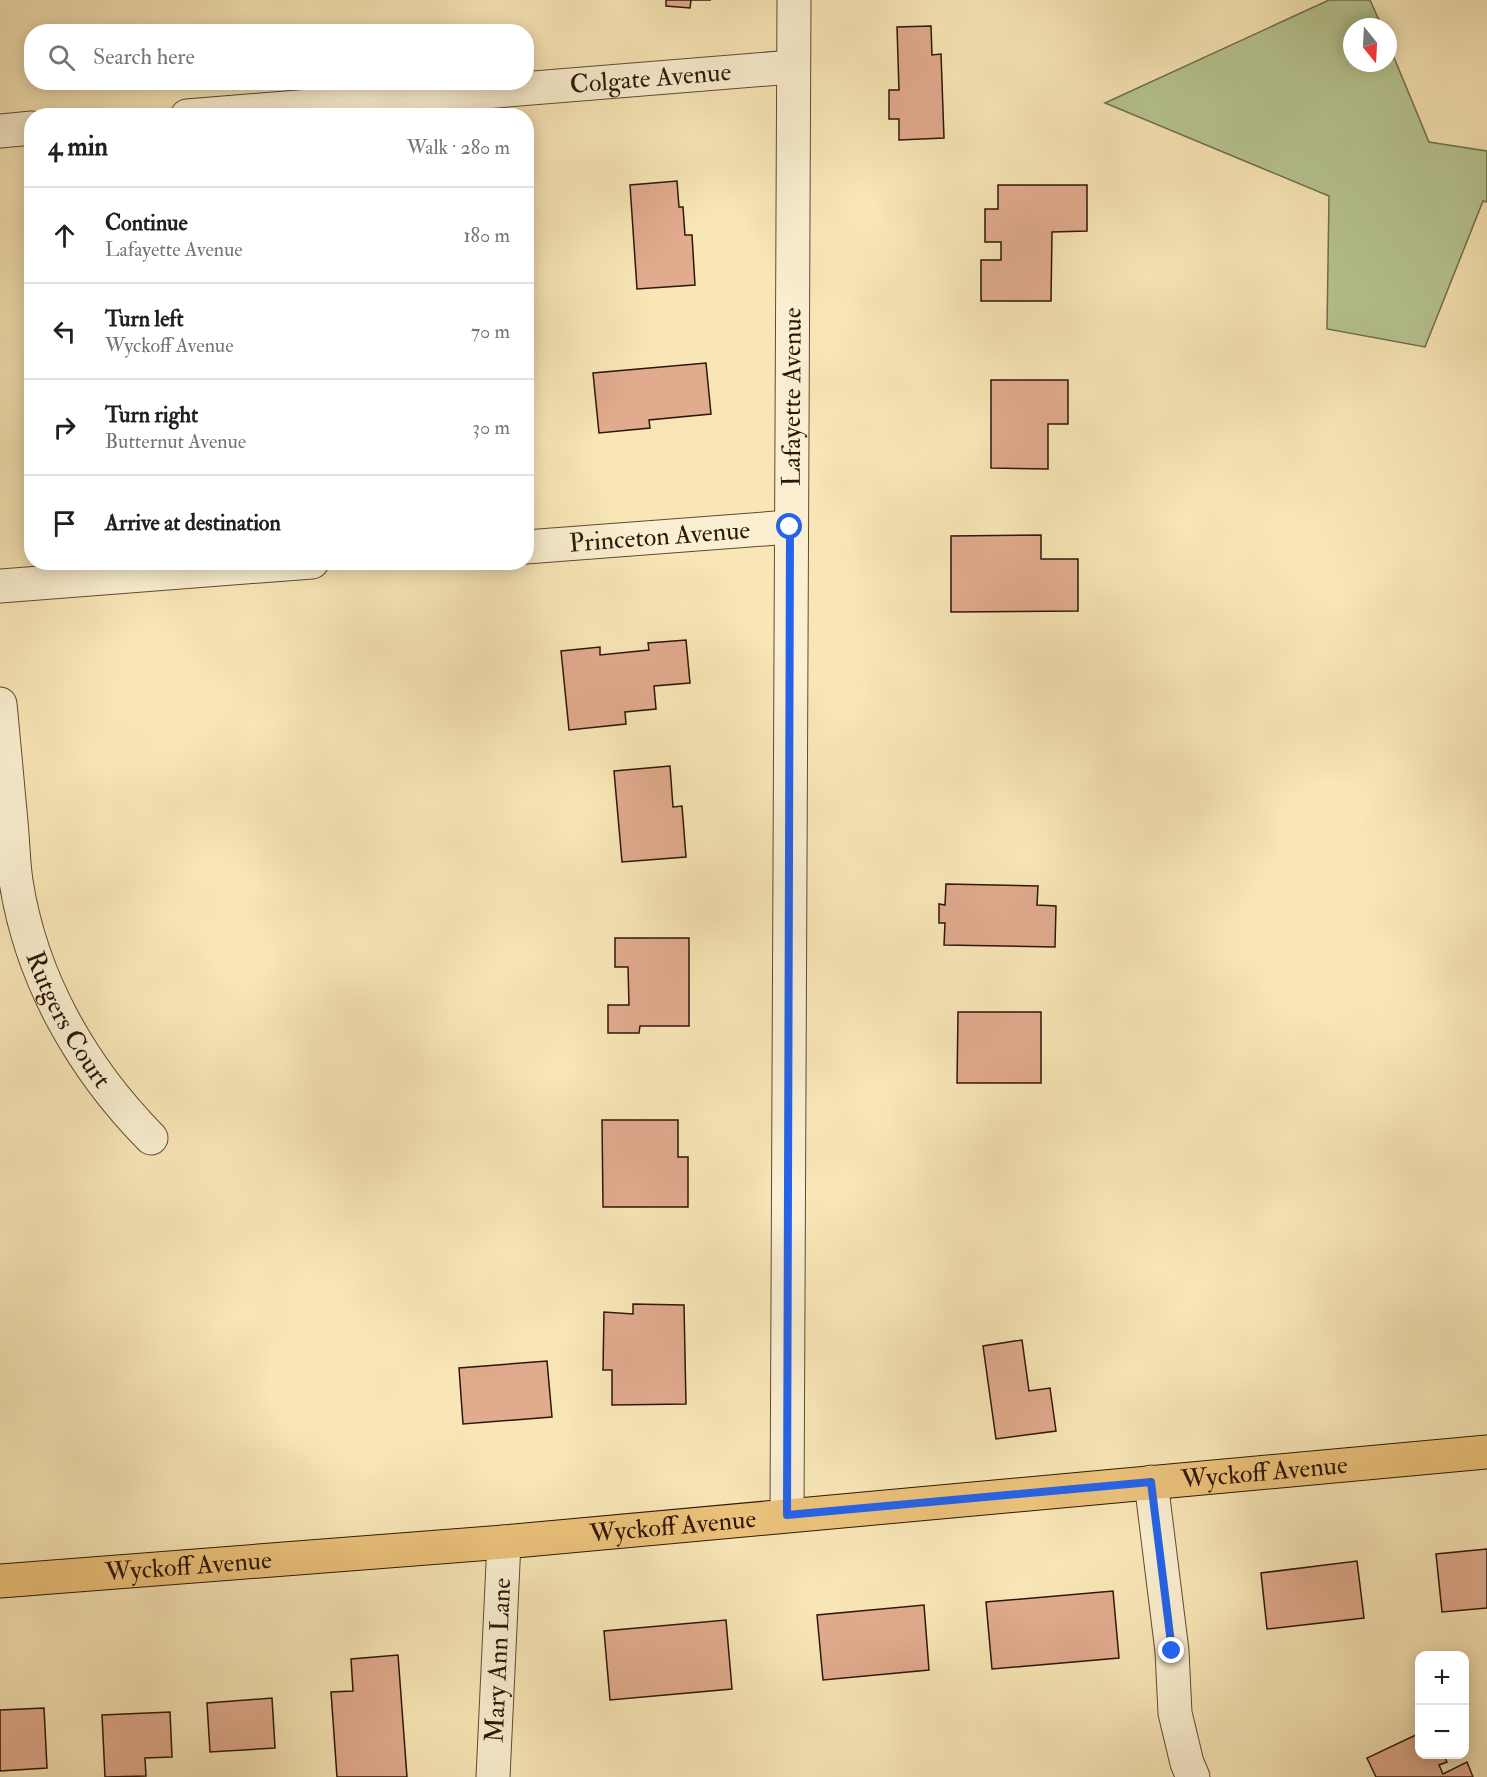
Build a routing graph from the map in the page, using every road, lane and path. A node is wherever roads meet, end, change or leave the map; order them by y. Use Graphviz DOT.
graph roads {
  1 [pos="794,0"];
  2 [pos="792,67"];
  3 [pos="534,88"];
  4 [pos="508,90"];
  5 [pos="286,108"];
  6 [pos="24,128"];
  7 [pos="0,130"];
  8 [pos="790,527"];
  9 [pos="534,546"];
  10 [pos="208,570"];
  11 [pos="0,586"];
  12 [pos="0,704"];
  13 [pos="151,1138"];
  14 [pos="1487,1452"];
  15 [pos="1151,1482"];
  16 [pos="787,1515"];
  17 [pos="504,1542"];
  18 [pos="0,1581"];
  19 [pos="493,1777"];
  20 [pos="1193,1777"];
  1 -- 2 [label="street, Lafayette Avenue"];
  2 -- 3 [label="street, Colgate Avenue"];
  2 -- 8 [label="street, Lafayette Avenue"];
  4 -- 5 [label="street, Colgate Avenue"];
  6 -- 7 [label="street"];
  8 -- 9 [label="street, Princeton Avenue"];
  8 -- 16 [label="street, Lafayette Avenue"];
  10 -- 11 [label="street"];
  12 -- 13 [label="street, Rutgers Court"];
  14 -- 15 [label="main road, Wyckoff Avenue"];
  15 -- 16 [label="main road, Wyckoff Avenue"];
  15 -- 20 [label="street"];
  16 -- 17 [label="main road, Wyckoff Avenue"];
  17 -- 18 [label="main road, Wyckoff Avenue"];
  17 -- 19 [label="street, Mary Ann Lane"];
}
